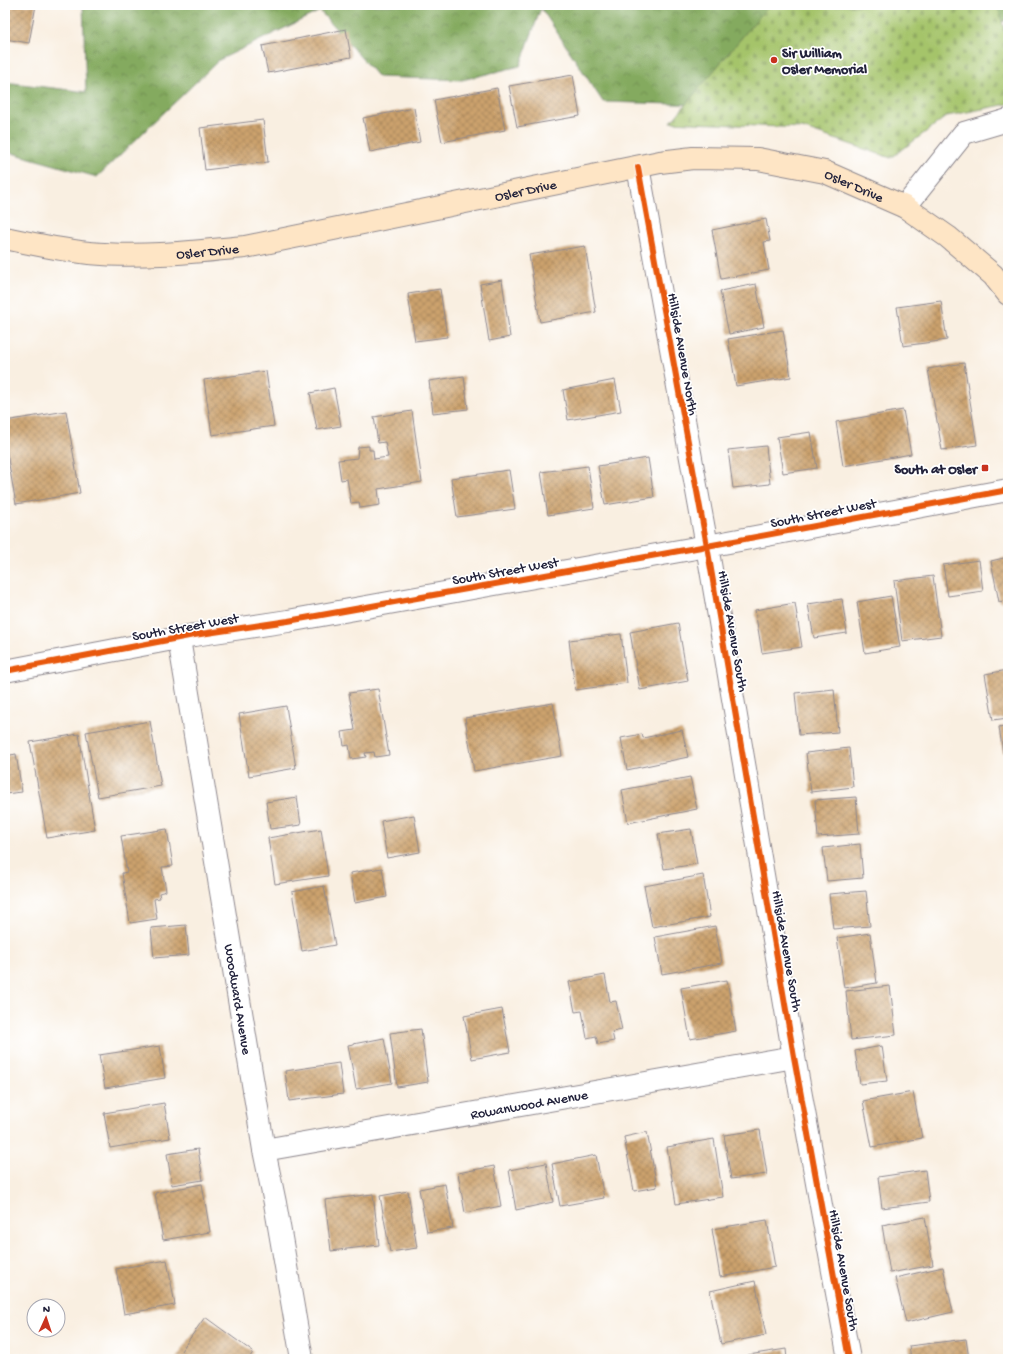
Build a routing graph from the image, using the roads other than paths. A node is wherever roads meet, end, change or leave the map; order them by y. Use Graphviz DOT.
graph roads {
  1 [pos="1008,120"];
  2 [pos="638,167"];
  3 [pos="905,207"];
  4 [pos="5,238"];
  5 [pos="1008,294"];
  6 [pos="1008,490"];
  7 [pos="707,546"];
  8 [pos="178,639"];
  9 [pos="5,671"];
  10 [pos="794,1057"];
  11 [pos="264,1150"];
  12 [pos="302,1359"];
  13 [pos="849,1359"];
  1 -- 3 [label="street"];
  2 -- 3 [label="main road, Osler Drive"];
  2 -- 4 [label="main road, Osler Drive"];
  2 -- 7 [label="street, Hillside Avenue North"];
  3 -- 5 [label="main road, Osler Drive"];
  6 -- 7 [label="street, South Street West"];
  7 -- 8 [label="street, South Street West"];
  7 -- 10 [label="street, Hillside Avenue South"];
  8 -- 9 [label="street, South Street West"];
  8 -- 11 [label="street, Woodward Avenue"];
  10 -- 11 [label="street, Rowanwood Avenue"];
  10 -- 13 [label="street, Hillside Avenue South"];
  11 -- 12 [label="street, Woodward Avenue"];
}
